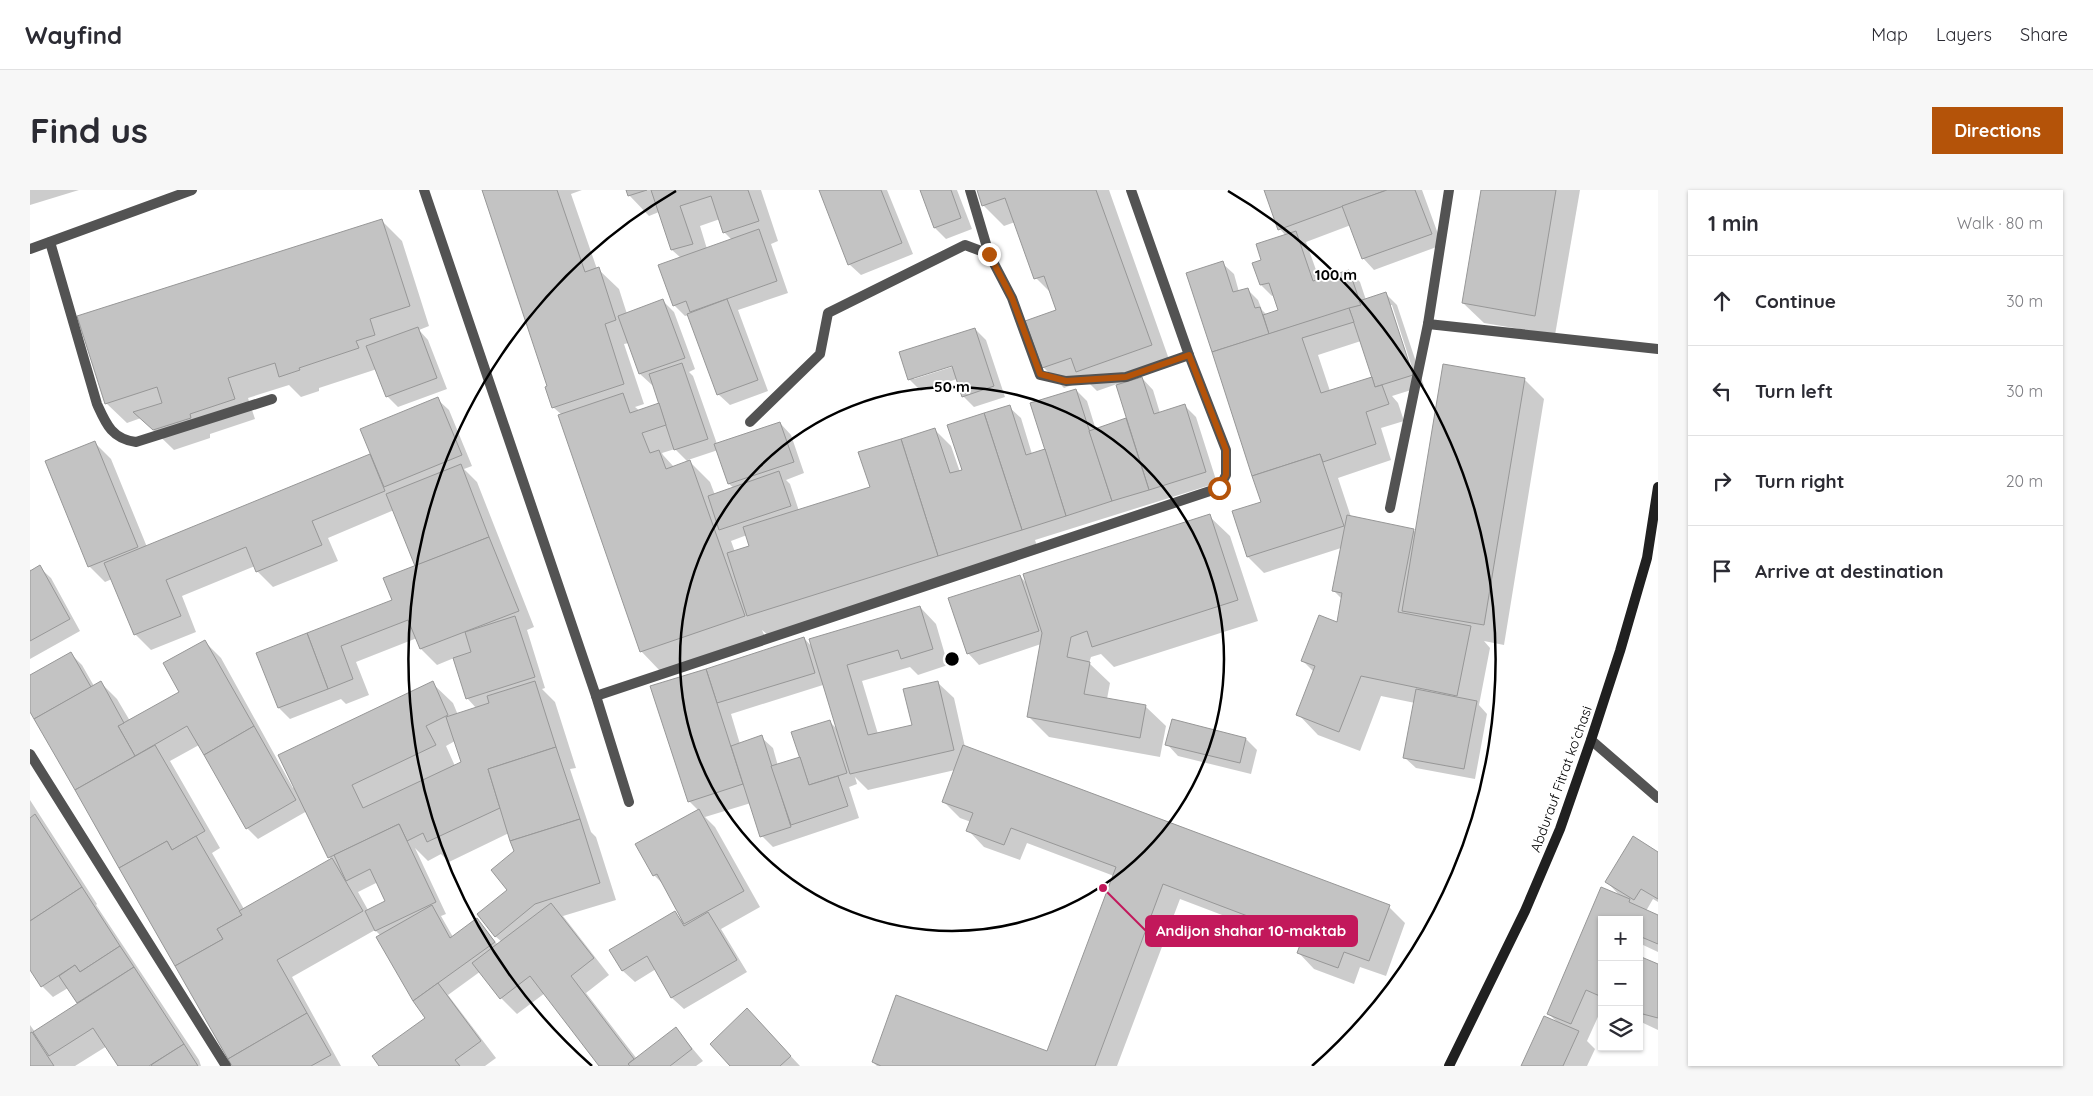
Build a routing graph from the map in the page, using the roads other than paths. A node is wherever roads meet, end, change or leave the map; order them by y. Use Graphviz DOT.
graph roads {
  1 [pos="192,190"];
  2 [pos="424,190"];
  3 [pos="970,190"];
  4 [pos="1131,190"];
  5 [pos="1449,190"];
  6 [pos="50,242"];
  7 [pos="30,249"];
  8 [pos="989,254"];
  9 [pos="1428,324"];
  10 [pos="1658,349"];
  11 [pos="1189,355"];
  12 [pos="272,399"];
  13 [pos="750,422"];
  14 [pos="1658,487"];
  15 [pos="1390,508"];
  16 [pos="596,696"];
  17 [pos="1591,740"];
  18 [pos="30,754"];
  19 [pos="1658,798"];
  20 [pos="629,802"];
  21 [pos="226,1066"];
  22 [pos="1449,1066"];
  1 -- 6 [label="street"];
  2 -- 16 [label="street"];
  3 -- 8 [label="street"];
  4 -- 11 [label="street"];
  5 -- 9 [label="street"];
  6 -- 7 [label="street"];
  6 -- 12 [label="street"];
  8 -- 11 [label="street"];
  8 -- 13 [label="street"];
  9 -- 10 [label="street"];
  9 -- 15 [label="street"];
  11 -- 16 [label="street"];
  14 -- 17 [label="main road, Abdurauf Fitrat koʻchasi"];
  16 -- 20 [label="street"];
  17 -- 19 [label="street"];
  17 -- 22 [label="main road, Abdurauf Fitrat koʻchasi"];
  18 -- 21 [label="street"];
}
